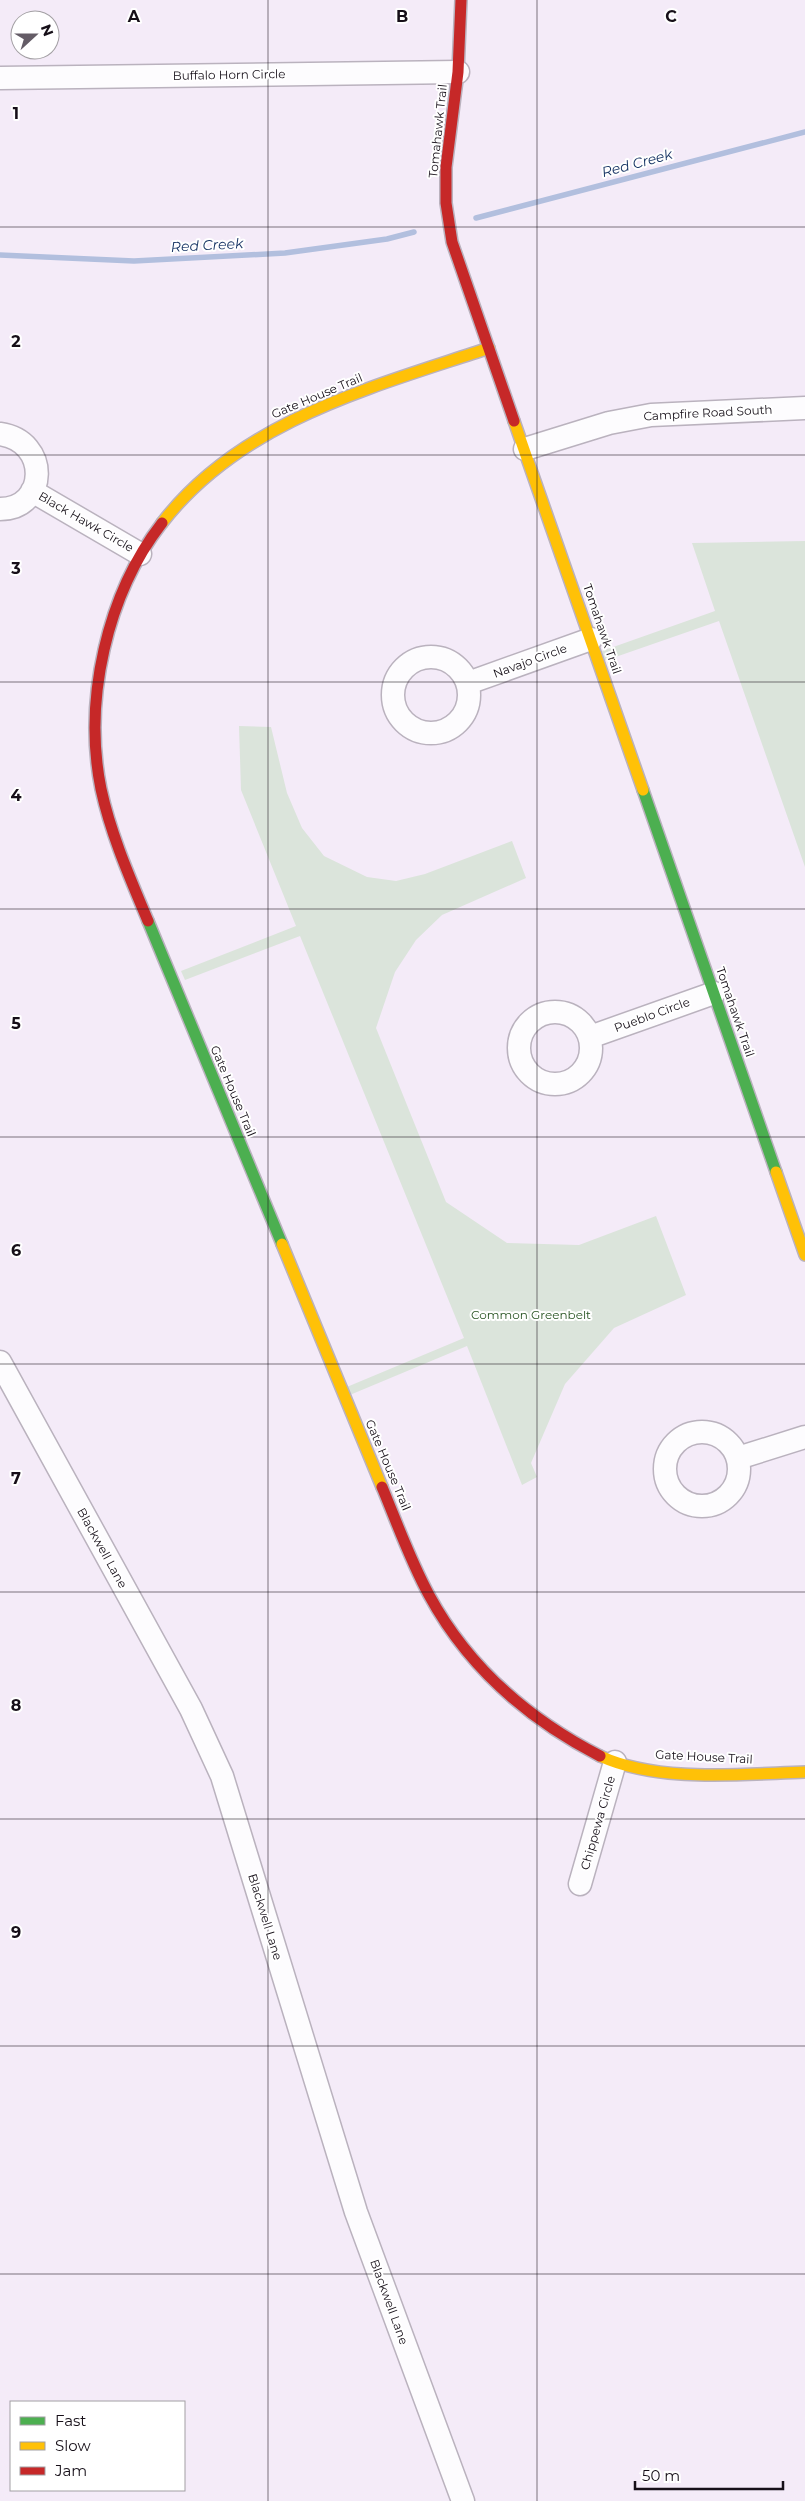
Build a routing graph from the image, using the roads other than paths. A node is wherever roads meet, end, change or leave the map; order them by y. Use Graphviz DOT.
graph roads {
  1 [pos="461,0"];
  2 [pos="458,72"];
  3 [pos="0,78"];
  4 [pos="489,348"];
  5 [pos="805,408"];
  6 [pos="0,434"];
  7 [pos="524,449"];
  8 [pos="32,491"];
  9 [pos="0,509"];
  10 [pos="140,554"];
  11 [pos="591,638"];
  12 [pos="468,683"];
  13 [pos="714,993"];
  14 [pos="590,1037"];
  15 [pos="805,1256"];
  16 [pos="0,1362"];
  17 [pos="805,1437"];
  18 [pos="738,1458"];
  19 [pos="615,1762"];
  20 [pos="805,1772"];
  21 [pos="580,1884"];
  22 [pos="463,2501"];
  1 -- 2 [label="street, Tomahawk Trail"];
  2 -- 3 [label="street, Buffalo Horn Circle"];
  2 -- 4 [label="street, Tomahawk Trail"];
  4 -- 7 [label="street, Tomahawk Trail"];
  4 -- 10 [label="street, Gate House Trail"];
  5 -- 7 [label="street, Campfire Road South"];
  6 -- 8 [label="street, Black Hawk Circle"];
  7 -- 11 [label="street, Tomahawk Trail"];
  8 -- 9 [label="street, Black Hawk Circle"];
  8 -- 10 [label="street, Black Hawk Circle"];
  10 -- 19 [label="street, Gate House Trail"];
  11 -- 12 [label="street, Navajo Circle"];
  11 -- 13 [label="street, Tomahawk Trail"];
  13 -- 14 [label="street, Pueblo Circle"];
  13 -- 15 [label="street, Tomahawk Trail"];
  16 -- 22 [label="street, Blackwell Lane"];
  17 -- 18 [label="street"];
  19 -- 20 [label="street, Gate House Trail"];
  19 -- 21 [label="street, Chippewa Circle"];
}
